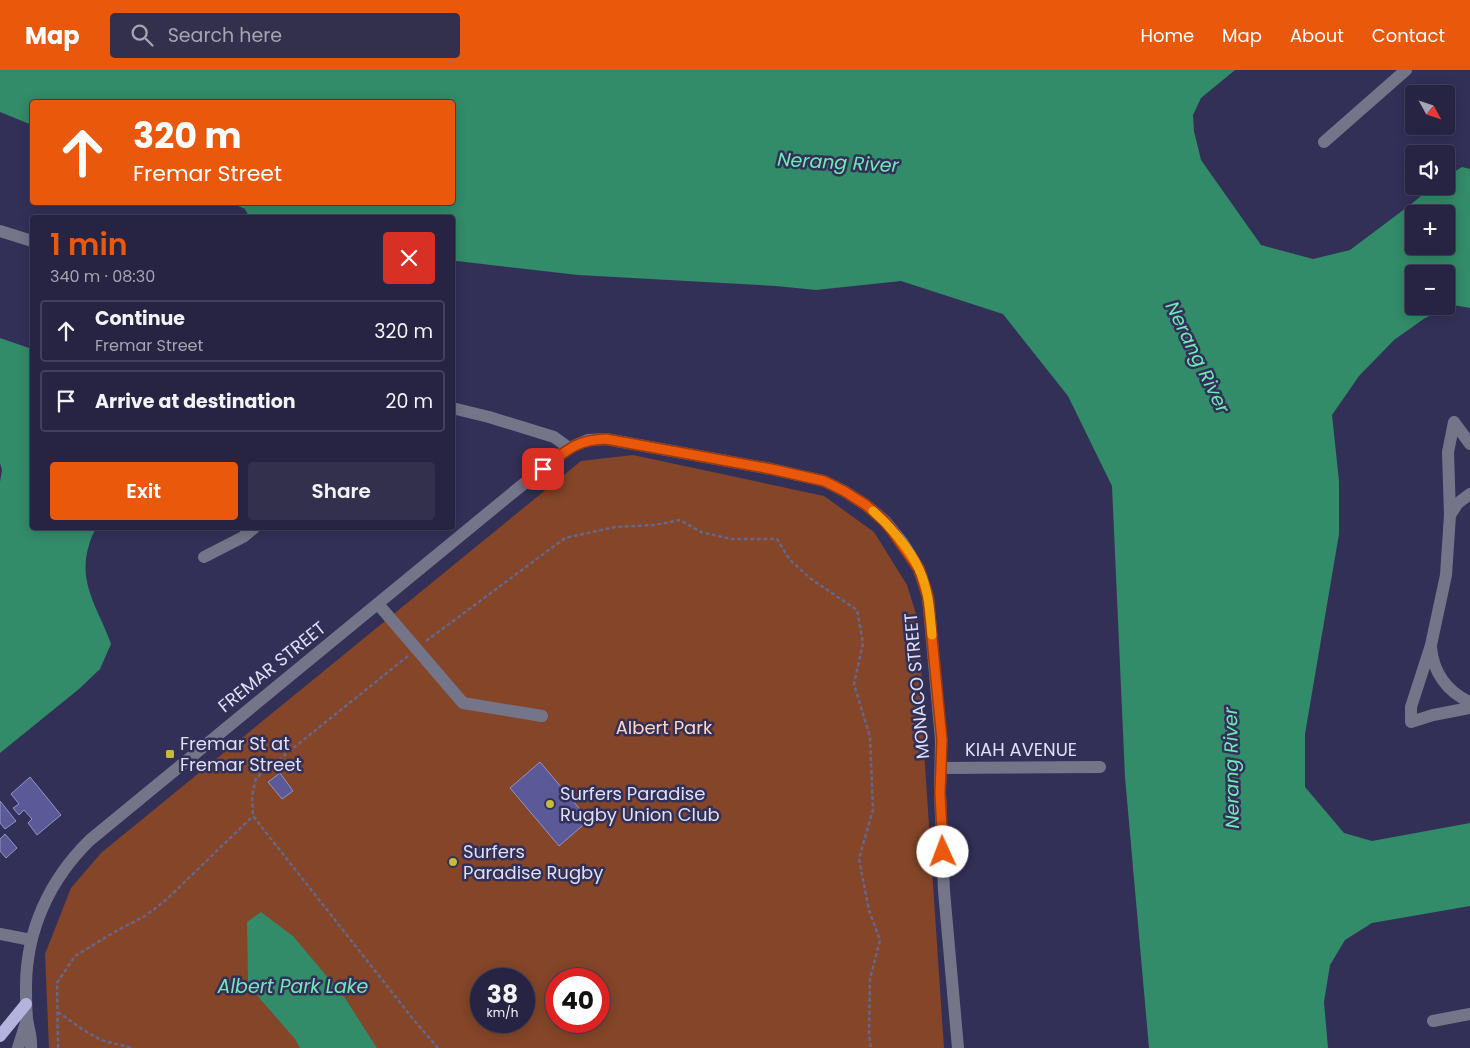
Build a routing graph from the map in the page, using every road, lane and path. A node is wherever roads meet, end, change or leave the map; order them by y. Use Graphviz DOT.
graph roads {
  1 [pos="1406,70"];
  2 [pos="1324,142"];
  3 [pos="0,230"];
  4 [pos="30,240"];
  5 [pos="455,409"];
  6 [pos="1470,444"];
  7 [pos="569,448"];
  8 [pos="1470,494"];
  9 [pos="1450,515"];
  10 [pos="252,530"];
  11 [pos="204,557"];
  12 [pos="378,604"];
  13 [pos="1431,645"];
  14 [pos="416,648"];
  15 [pos="1470,702"];
  16 [pos="1470,708"];
  17 [pos="542,716"];
  18 [pos="1100,767"];
  19 [pos="941,768"];
  20 [pos="253,816"];
  21 [pos="0,934"];
  22 [pos="31,940"];
  23 [pos="26,1004"];
  24 [pos="58,1011"];
  25 [pos="1470,1014"];
  26 [pos="27,1019"];
  27 [pos="1433,1021"];
  28 [pos="0,1036"];
  29 [pos="18,1048"];
  30 [pos="31,1048"];
  31 [pos="58,1048"];
  32 [pos="132,1048"];
  33 [pos="438,1048"];
  34 [pos="871,1048"];
  35 [pos="958,1048"];
  1 -- 2 [label="street"];
  3 -- 4 [label="street"];
  5 -- 7 [label="street"];
  6 -- 9 [label="street"];
  7 -- 12 [label="street, FREMAR STREET"];
  7 -- 19 [label="street, MONACO STREET"];
  8 -- 9 [label="street"];
  9 -- 13 [label="street"];
  10 -- 11 [label="street"];
  12 -- 14 [label="street"];
  12 -- 22 [label="street, FREMAR STREET"];
  13 -- 15 [label="street"];
  13 -- 16 [label="street"];
  14 -- 17 [label="street"];
  14 -- 20 [label="path"];
  14 -- 34 [label="path"];
  18 -- 19 [label="street, KIAH AVENUE"];
  19 -- 35 [label="street, MONACO STREET"];
  20 -- 24 [label="path"];
  20 -- 33 [label="path"];
  21 -- 22 [label="street"];
  22 -- 23 [label="street, FREMAR STREET"];
  23 -- 26 [label="street, FREMAR STREET"];
  23 -- 28 [label="main road"];
  24 -- 31 [label="path"];
  24 -- 32 [label="path"];
  25 -- 27 [label="street"];
  26 -- 29 [label="street, FREMAR STREET"];
  26 -- 30 [label="street, FREMAR STREET"];
}
